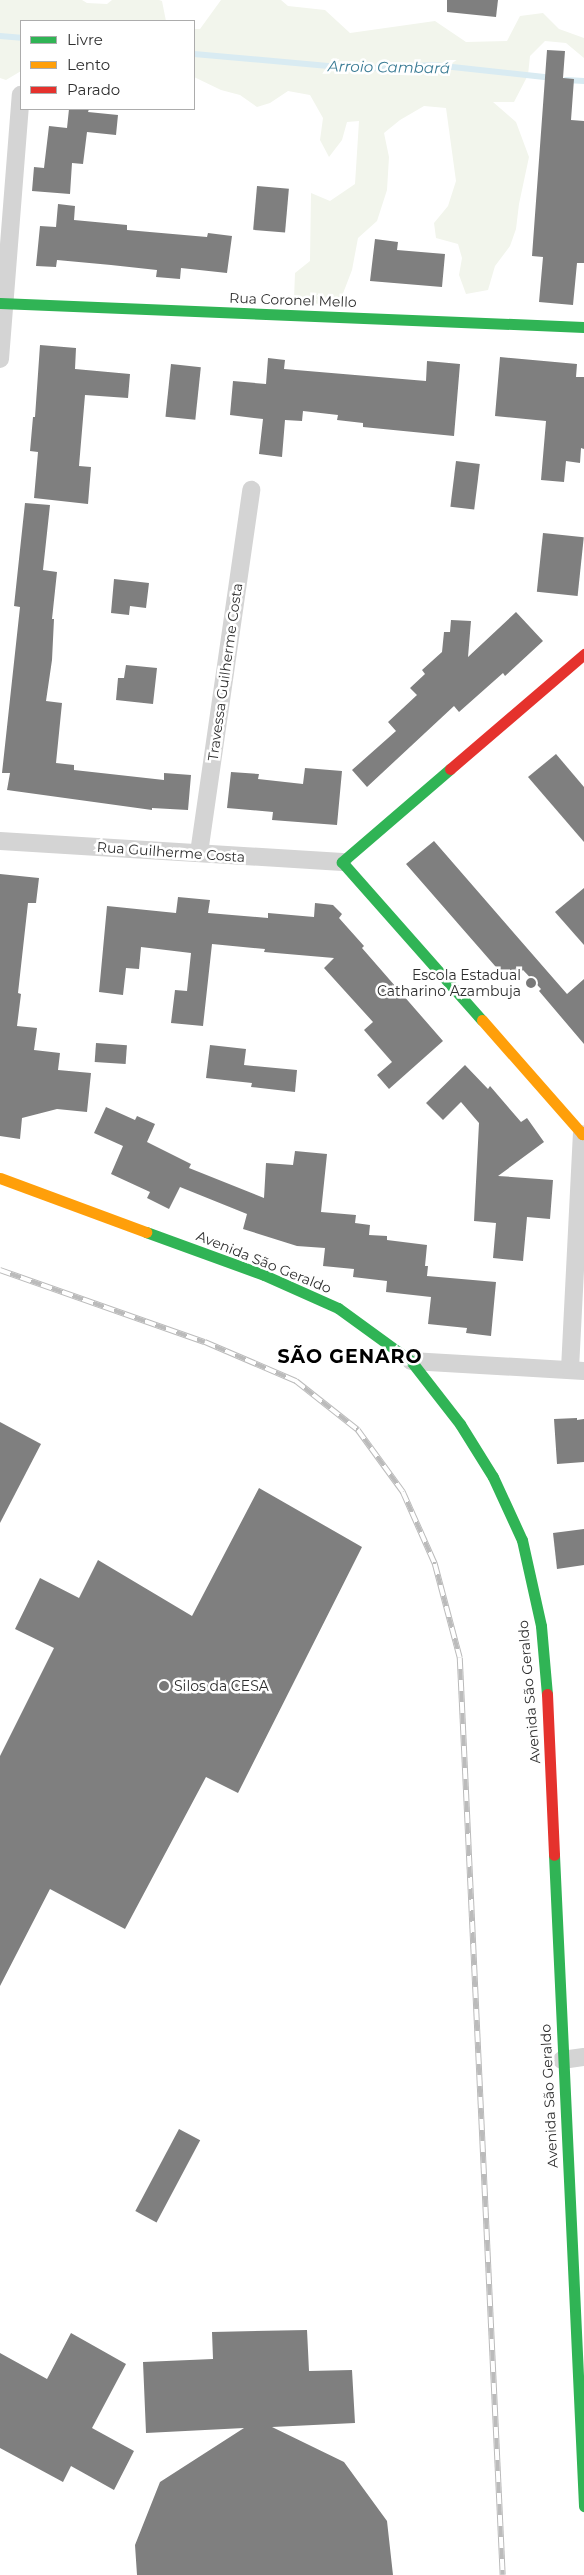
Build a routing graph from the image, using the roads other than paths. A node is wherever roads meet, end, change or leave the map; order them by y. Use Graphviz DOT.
graph roads {
  1 [pos="20,106"];
  2 [pos="2,304"];
  3 [pos="584,327"];
  4 [pos="0,359"];
  5 [pos="251,490"];
  6 [pos="584,654"];
  7 [pos="0,841"];
  8 [pos="199,853"];
  9 [pos="342,862"];
  10 [pos="583,1133"];
  11 [pos="0,1178"];
  12 [pos="410,1361"];
  13 [pos="577,1370"];
  14 [pos="584,2058"];
  15 [pos="562,2060"];
  16 [pos="584,2506"];
  1 -- 2 [label="street"];
  2 -- 3 [label="street, Rua Coronel Mello"];
  2 -- 4 [label="street"];
  5 -- 8 [label="street, Travessa Guilherme Costa"];
  6 -- 9 [label="street"];
  7 -- 8 [label="street, Rua Guilherme Costa"];
  8 -- 9 [label="street, Rua Guilherme Costa"];
  9 -- 10 [label="street"];
  10 -- 13 [label="street"];
  11 -- 12 [label="street, Avenida São Geraldo"];
  12 -- 13 [label="street"];
  12 -- 15 [label="street, Avenida São Geraldo"];
  14 -- 15 [label="street"];
  15 -- 16 [label="street, Avenida São Geraldo"];
}
